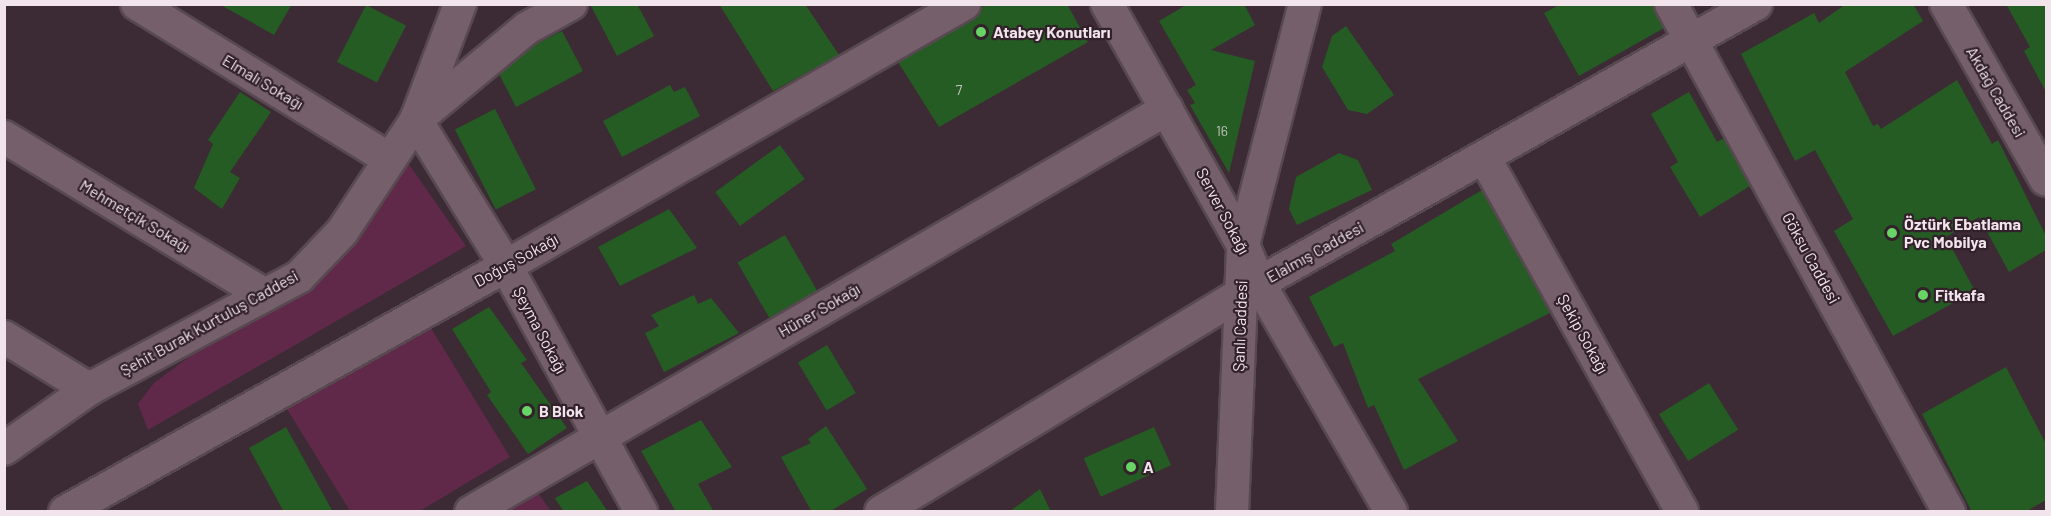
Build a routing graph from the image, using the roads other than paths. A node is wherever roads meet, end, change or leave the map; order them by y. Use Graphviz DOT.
graph roads {
  1 [pos="137,4"];
  2 [pos="571,4"];
  3 [pos="964,4"];
  4 [pos="1107,4"];
  5 [pos="1305,4"];
  6 [pos="1671,4"];
  7 [pos="1756,4"];
  8 [pos="1946,4"];
  9 [pos="449,9"];
  10 [pos="1692,42"];
  11 [pos="1167,109"];
  12 [pos="416,120"];
  13 [pos="4,137"];
  14 [pos="1484,157"];
  15 [pos="389,159"];
  16 [pos="2046,180"];
  17 [pos="1243,245"];
  18 [pos="506,266"];
  19 [pos="1250,288"];
  20 [pos="265,295"];
  21 [pos="4,337"];
  22 [pos="89,388"];
  23 [pos="598,437"];
  24 [pos="4,449"];
  25 [pos="64,512"];
  26 [pos="471,512"];
  27 [pos="641,512"];
  28 [pos="881,512"];
  29 [pos="1232,512"];
  30 [pos="1391,512"];
  31 [pos="1682,512"];
  32 [pos="1949,512"];
  1 -- 15 [label="street, Elmalı Sokağı"];
  2 -- 12 [label="street"];
  3 -- 18 [label="street, Doğuş Sokağı"];
  4 -- 11 [label="street, Server Sokağı"];
  5 -- 17 [label="street, Şanlı Caddesi"];
  6 -- 10 [label="street, Göksu Caddesi"];
  7 -- 10 [label="street, Elalmış Caddesi"];
  8 -- 16 [label="street, Akdağ Caddesi"];
  9 -- 12 [label="street, Şehit Burak Kurtuluş Caddesi"];
  10 -- 14 [label="street, Elalmış Caddesi"];
  10 -- 32 [label="street, Göksu Caddesi"];
  11 -- 17 [label="street, Server Sokağı"];
  11 -- 23 [label="street, Hüner Sokağı"];
  12 -- 15 [label="street, Şehit Burak Kurtuluş Caddesi"];
  12 -- 18 [label="street, Şeyma Sokağı"];
  13 -- 20 [label="street, Mehmetçik Sokağı"];
  14 -- 19 [label="street, Elalmış Caddesi"];
  14 -- 31 [label="street, Şekip Sokağı"];
  15 -- 20 [label="street, Şehit Burak Kurtuluş Caddesi"];
  17 -- 19 [label="street, Şanlı Caddesi"];
  18 -- 23 [label="street, Şeyma Sokağı"];
  18 -- 25 [label="street, Doğuş Sokağı"];
  19 -- 28 [label="street, Elalmış Caddesi"];
  19 -- 29 [label="street, Şanlı Caddesi"];
  19 -- 30 [label="street"];
  20 -- 22 [label="street, Şehit Burak Kurtuluş Caddesi"];
  21 -- 22 [label="street"];
  22 -- 24 [label="street, Şehit Burak Kurtuluş Caddesi"];
  23 -- 26 [label="street, Hüner Sokağı"];
  23 -- 27 [label="street, Şeyma Sokağı"];
}
